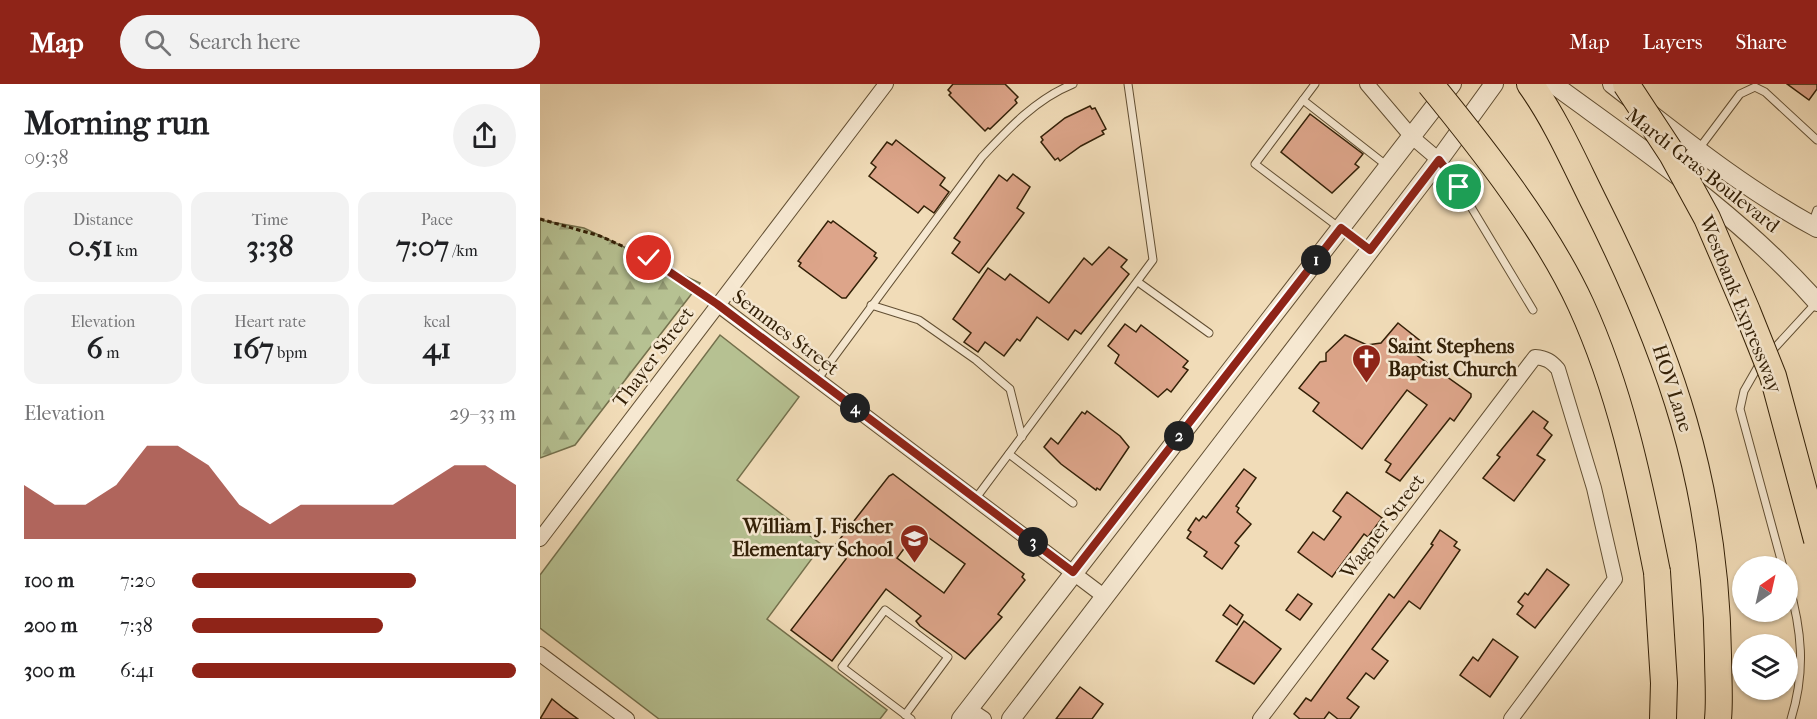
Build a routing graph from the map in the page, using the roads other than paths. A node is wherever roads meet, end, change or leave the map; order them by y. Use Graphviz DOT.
graph roads {
  1 [pos="886,84"];
  2 [pos="1073,84"];
  3 [pos="1128,84"];
  4 [pos="1315,84"];
  5 [pos="1367,84"];
  6 [pos="1430,84"];
  7 [pos="1452,84"];
  8 [pos="1494,84"];
  9 [pos="1530,84"];
  10 [pos="1553,84"];
  11 [pos="1612,84"];
  12 [pos="1626,84"];
  13 [pos="1303,100"];
  14 [pos="1412,137"];
  15 [pos="1817,140"];
  16 [pos="1698,149"];
  17 [pos="1439,160"];
  18 [pos="1389,167"];
  19 [pos="1679,176"];
  20 [pos="1815,221"];
  21 [pos="1341,228"];
  22 [pos="1370,250"];
  23 [pos="1138,282"];
  24 [pos="1817,302"];
  25 [pos="717,304"];
  26 [pos="871,305"];
  27 [pos="1533,310"];
  28 [pos="1209,333"];
  29 [pos="818,380"];
  30 [pos="1022,437"];
  31 [pos="1009,454"];
  32 [pos="976,498"];
  33 [pos="1073,503"];
  34 [pos="540,539"];
  35 [pos="1817,540"];
  36 [pos="1780,556"];
  37 [pos="1073,572"];
  38 [pos="1105,597"];
  39 [pos="1798,616"];
  40 [pos="540,654"];
  41 [pos="1664,683"];
  42 [pos="971,716"];
  43 [pos="908,717"];
  44 [pos="627,719"];
  45 [pos="1011,719"];
  46 [pos="1260,719"];
  47 [pos="1511,719"];
  48 [pos="1653,719"];
  49 [pos="1663,719"];
  50 [pos="1718,719"];
  51 [pos="1791,719"];
  1 -- 25 [label="street, Thayer Street"];
  2 -- 26 [label="lane"];
  3 -- 23 [label="lane"];
  4 -- 13 [label="lane"];
  5 -- 14 [label="street"];
  6 -- 41 [label="highway, bridge"];
  7 -- 14 [label="street"];
  8 -- 17 [label="street"];
  9 -- 50 [label="highway, HOV Lane"];
  10 -- 19 [label="street, Mardi Gras Boulevard"];
  11 -- 16 [label="street, Mardi Gras Boulevard"];
  12 -- 35 [label="highway, Westbank Expressway, bridge"];
  13 -- 18 [label="lane"];
  13 -- 21 [label="lane"];
  14 -- 17 [label="street"];
  14 -- 18 [label="street"];
  15 -- 16 [label="lane"];
  16 -- 19 [label="lane"];
  16 -- 20 [label="street, Mardi Gras Boulevard"];
  17 -- 22 [label="street"];
  17 -- 27 [label="lane"];
  18 -- 21 [label="street"];
  19 -- 24 [label="street, Mardi Gras Boulevard"];
  21 -- 22 [label="lane"];
  21 -- 37 [label="street"];
  22 -- 38 [label="street"];
  23 -- 28 [label="lane"];
  23 -- 30 [label="lane"];
  24 -- 36 [label="lane"];
  25 -- 29 [label="street, Semmes Street"];
  25 -- 34 [label="street, Thayer Street"];
  26 -- 29 [label="lane"];
  26 -- 30 [label="lane"];
  29 -- 32 [label="street, Semmes Street"];
  30 -- 31 [label="lane"];
  31 -- 32 [label="lane"];
  31 -- 33 [label="lane"];
  32 -- 37 [label="street, Semmes Street"];
  37 -- 38 [label="street, Semmes Street"];
  37 -- 42 [label="street"];
  38 -- 45 [label="street"];
  39 -- 51 [label="lane"];
  40 -- 44 [label="street"];
  41 -- 48 [label="highway"];
  41 -- 49 [label="highway"];
  43 -- 43 [label="lane"];
  46 -- 47 [label="street, Wagner Street"];
}
